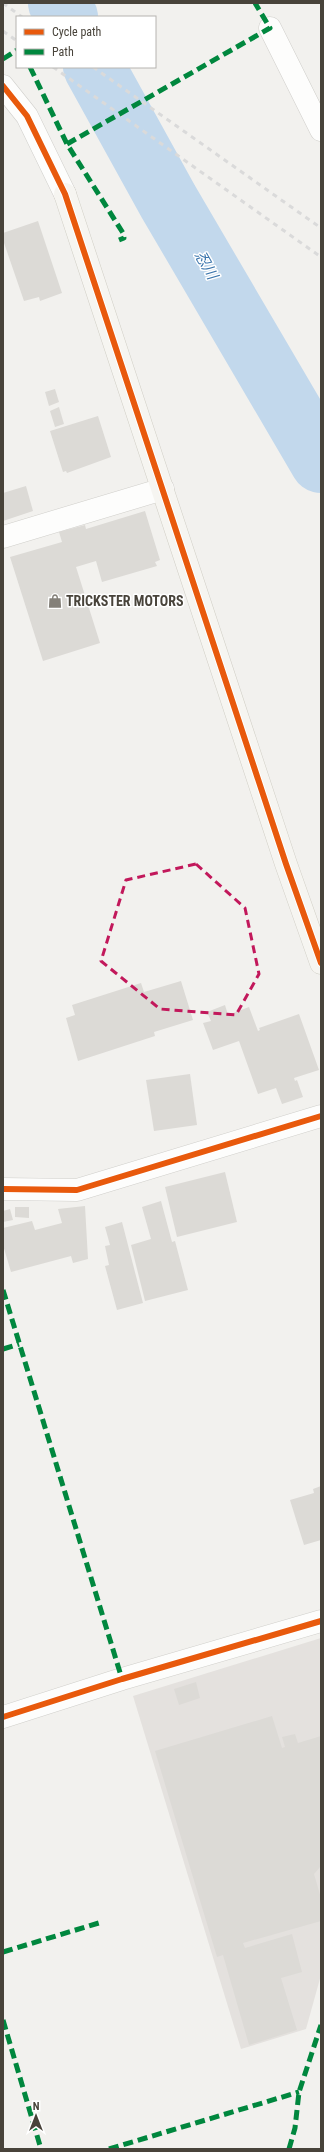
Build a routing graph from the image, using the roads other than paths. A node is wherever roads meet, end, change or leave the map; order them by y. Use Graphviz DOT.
graph roads {
  1 [pos="270,28"];
  2 [pos="3,86"];
  3 [pos="321,130"];
  4 [pos="163,489"];
  5 [pos="3,537"];
  6 [pos="321,963"];
  7 [pos="321,1116"];
  8 [pos="3,1189"];
  9 [pos="321,1621"];
  10 [pos="3,1717"];
  1 -- 3 [label="street"];
  2 -- 4 [label="street"];
  4 -- 5 [label="street"];
  4 -- 6 [label="street"];
  7 -- 8 [label="street"];
  9 -- 10 [label="street"];
}
